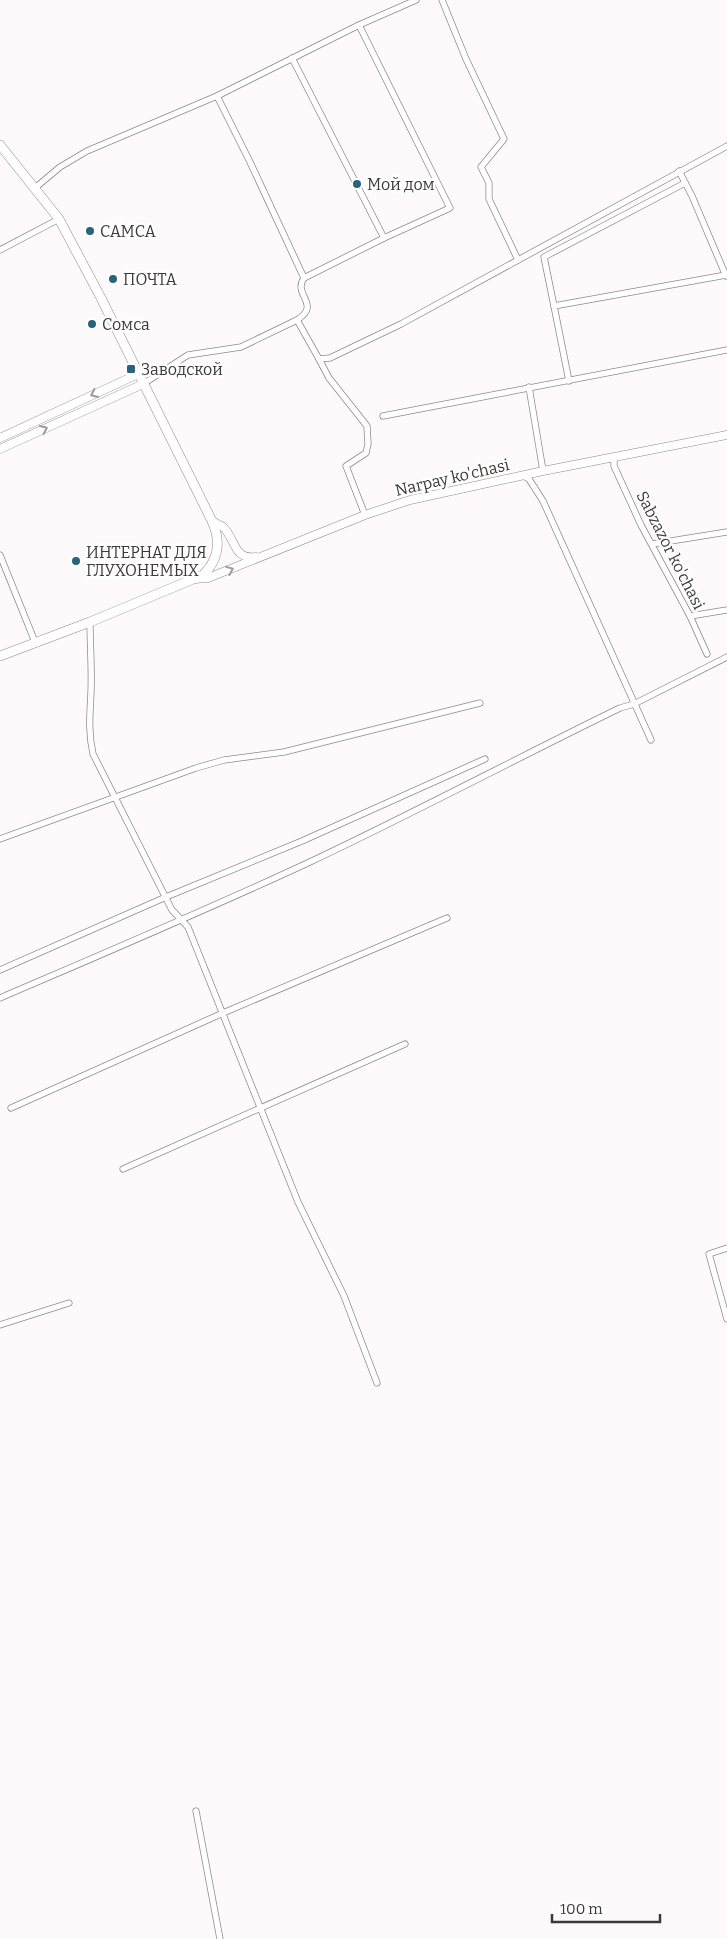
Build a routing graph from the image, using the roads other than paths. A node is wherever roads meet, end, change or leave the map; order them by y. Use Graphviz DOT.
graph roads {
  1 [pos="416,0"];
  2 [pos="442,0"];
  3 [pos="359,24"];
  4 [pos="292,58"];
  5 [pos="217,96"];
  6 [pos="0,145"];
  7 [pos="727,146"];
  8 [pos="679,172"];
  9 [pos="685,183"];
  10 [pos="36,188"];
  11 [pos="59,219"];
  12 [pos="384,238"];
  13 [pos="0,250"];
  14 [pos="518,260"];
  15 [pos="726,276"];
  16 [pos="304,278"];
  17 [pos="554,306"];
  18 [pos="297,320"];
  19 [pos="727,350"];
  20 [pos="319,359"];
  21 [pos="138,374"];
  22 [pos="568,381"];
  23 [pos="143,384"];
  24 [pos="529,388"];
  25 [pos="383,416"];
  26 [pos="727,435"];
  27 [pos="0,438"];
  28 [pos="0,449"];
  29 [pos="614,458"];
  30 [pos="543,471"];
  31 [pos="522,475"];
  32 [pos="365,515"];
  33 [pos="212,521"];
  34 [pos="727,532"];
  35 [pos="652,544"];
  36 [pos="0,555"];
  37 [pos="265,556"];
  38 [pos="193,579"];
  39 [pos="727,610"];
  40 [pos="690,616"];
  41 [pos="90,622"];
  42 [pos="35,642"];
  43 [pos="707,654"];
  44 [pos="0,656"];
  45 [pos="727,657"];
  46 [pos="480,703"];
  47 [pos="634,704"];
  48 [pos="651,740"];
  49 [pos="485,759"];
  50 [pos="115,798"];
  51 [pos="0,839"];
  52 [pos="166,897"];
  53 [pos="447,918"];
  54 [pos="182,921"];
  55 [pos="0,970"];
  56 [pos="0,998"];
  57 [pos="223,1013"];
  58 [pos="405,1044"];
  59 [pos="11,1108"];
  60 [pos="260,1108"];
  61 [pos="123,1169"];
  62 [pos="727,1248"];
  63 [pos="69,1303"];
  64 [pos="727,1319"];
  65 [pos="0,1325"];
  66 [pos="377,1383"];
  67 [pos="196,1811"];
  68 [pos="220,1939"];
  1 -- 3 [label="street"];
  2 -- 14 [label="street"];
  3 -- 4 [label="street"];
  3 -- 12 [label="street"];
  4 -- 5 [label="street"];
  4 -- 12 [label="street"];
  5 -- 10 [label="street"];
  5 -- 16 [label="street"];
  6 -- 10 [label="main road"];
  7 -- 8 [label="street"];
  8 -- 9 [label="street"];
  8 -- 14 [label="street"];
  9 -- 15 [label="street"];
  9 -- 17 [label="street"];
  10 -- 11 [label="main road"];
  11 -- 13 [label="street"];
  11 -- 21 [label="main road"];
  12 -- 16 [label="street"];
  14 -- 20 [label="street"];
  15 -- 17 [label="street"];
  16 -- 18 [label="street"];
  17 -- 22 [label="street"];
  18 -- 20 [label="street"];
  18 -- 23 [label="street"];
  19 -- 22 [label="street"];
  20 -- 32 [label="street"];
  21 -- 23 [label="main road"];
  21 -- 27 [label="street, one-way"];
  22 -- 24 [label="street"];
  28 -- 23 [label="street, one-way"];
  23 -- 33 [label="main road"];
  24 -- 25 [label="street"];
  24 -- 30 [label="street"];
  26 -- 29 [label="street, Narpay ko'chasi"];
  29 -- 30 [label="street, Narpay ko'chasi"];
  29 -- 35 [label="street, Sabzazor ko'chasi"];
  30 -- 31 [label="street, Narpay ko'chasi"];
  31 -- 32 [label="street, Narpay ko'chasi"];
  31 -- 47 [label="street"];
  32 -- 37 [label="street, Narpay ko'chasi"];
  33 -- 37 [label="street"];
  33 -- 38 [label="main road, Narpay ko'chasi"];
  34 -- 35 [label="street"];
  35 -- 40 [label="street, Sabzazor ko'chasi"];
  36 -- 42 [label="street"];
  38 -- 37 [label="street, Narpay ko'chasi, one-way"];
  38 -- 41 [label="main road, Narpay ko'chasi"];
  39 -- 40 [label="street"];
  40 -- 43 [label="street, Sabzazor ko'chasi"];
  41 -- 42 [label="main road, Narpay ko'chasi"];
  41 -- 50 [label="street"];
  42 -- 44 [label="main road, Narpay ko'chasi"];
  45 -- 47 [label="street"];
  46 -- 50 [label="street"];
  47 -- 48 [label="street"];
  47 -- 54 [label="street"];
  49 -- 52 [label="street"];
  50 -- 51 [label="street"];
  50 -- 52 [label="street"];
  52 -- 54 [label="street"];
  52 -- 55 [label="street"];
  53 -- 57 [label="street"];
  54 -- 56 [label="street"];
  54 -- 57 [label="street"];
  57 -- 59 [label="street"];
  57 -- 60 [label="street"];
  58 -- 60 [label="street"];
  60 -- 61 [label="street"];
  60 -- 66 [label="street"];
  62 -- 64 [label="street"];
  63 -- 65 [label="street"];
  67 -- 68 [label="street"];
}
